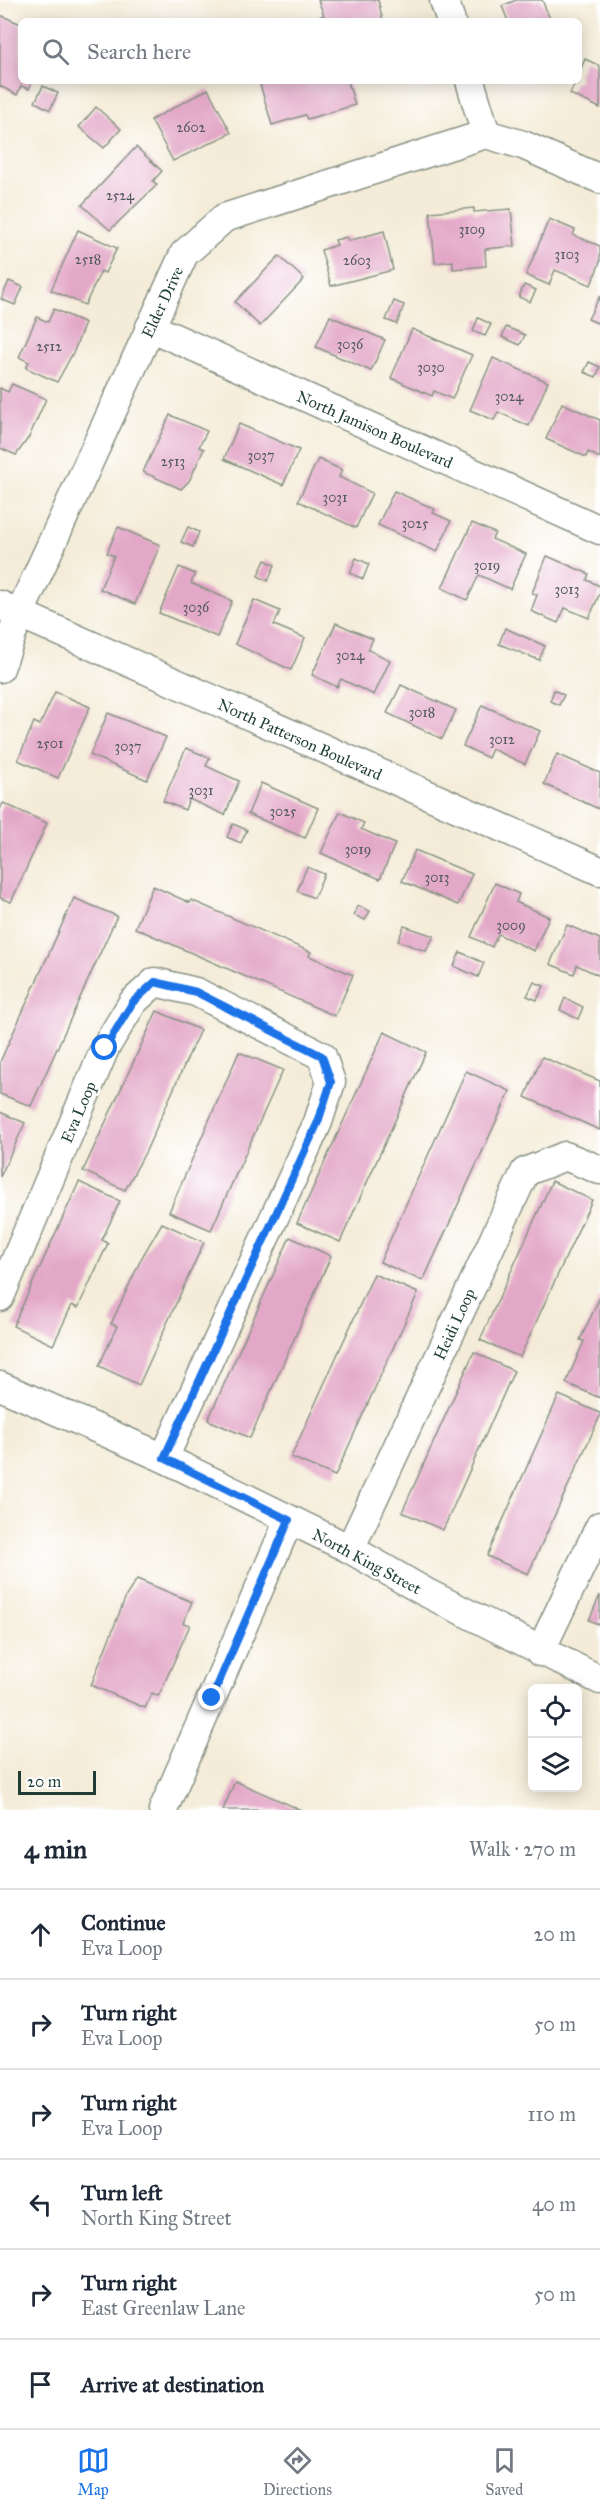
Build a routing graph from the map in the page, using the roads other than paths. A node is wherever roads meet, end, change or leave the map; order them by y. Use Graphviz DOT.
graph roads {
  1 [pos="444,0"];
  2 [pos="450,18"];
  3 [pos="471,84"];
  4 [pos="486,134"];
  5 [pos="600,179"];
  6 [pos="150,327"];
  7 [pos="600,530"];
  8 [pos="10,610"];
  9 [pos="0,668"];
  10 [pos="600,871"];
  11 [pos="600,1170"];
  12 [pos="0,1297"];
  13 [pos="0,1386"];
  14 [pos="164,1458"];
  15 [pos="289,1520"];
  16 [pos="600,1526"];
  17 [pos="350,1549"];
  18 [pos="540,1652"];
  19 [pos="600,1680"];
  20 [pos="163,1810"];
  1 -- 2 [label="street"];
  3 -- 4 [label="street"];
  4 -- 5 [label="street"];
  4 -- 6 [label="street, Elder Drive"];
  6 -- 7 [label="street, North Jamison Boulevard"];
  6 -- 8 [label="street, Elder Drive"];
  8 -- 9 [label="street, Elder Drive"];
  8 -- 10 [label="street, North Patterson Boulevard"];
  11 -- 17 [label="street, Heidi Loop"];
  12 -- 14 [label="street, Eva Loop"];
  13 -- 14 [label="street, North King Street"];
  14 -- 15 [label="street, North King Street"];
  15 -- 17 [label="street, North King Street"];
  15 -- 20 [label="street"];
  16 -- 18 [label="street"];
  17 -- 18 [label="street, North King Street"];
  18 -- 19 [label="street, North King Street"];
}
